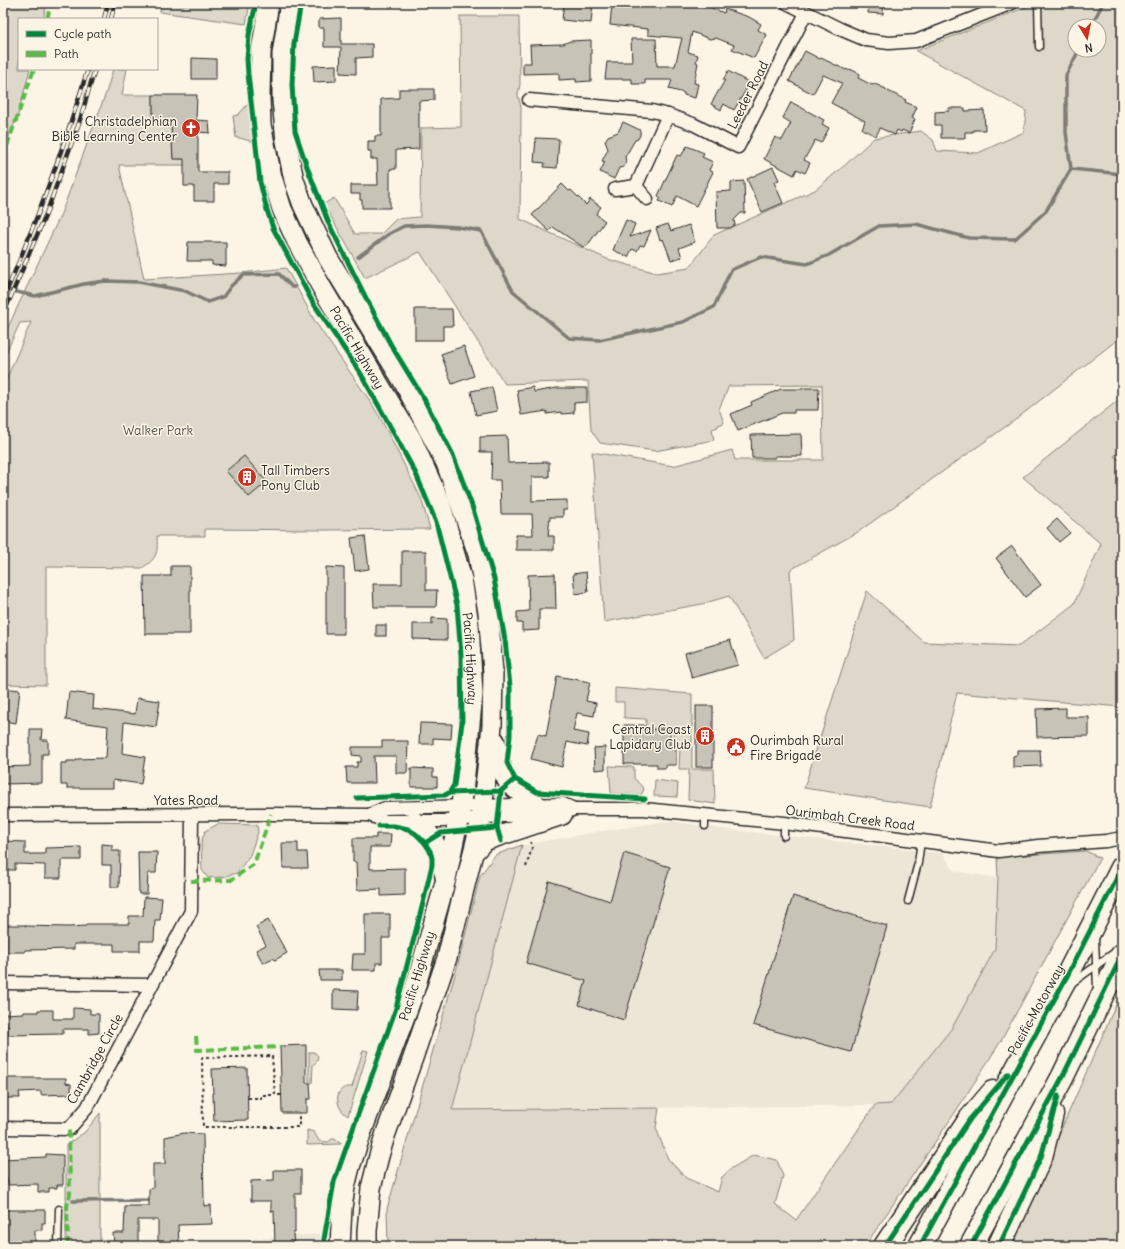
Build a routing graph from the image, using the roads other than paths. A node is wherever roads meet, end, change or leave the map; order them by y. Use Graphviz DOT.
graph roads {
  1 [pos="269,3"];
  2 [pos="290,3"];
  3 [pos="787,3"];
  4 [pos="1012,3"];
  5 [pos="1038,3"];
  6 [pos="806,13"];
  7 [pos="1039,47"];
  8 [pos="529,100"];
  9 [pos="668,115"];
  10 [pos="636,186"];
  11 [pos="615,189"];
  12 [pos="647,199"];
  13 [pos="492,726"];
  14 [pos="536,804"];
  15 [pos="482,811"];
  16 [pos="568,812"];
  17 [pos="460,813"];
  18 [pos="192,814"];
  19 [pos="3,815"];
  20 [pos="369,815"];
  21 [pos="413,821"];
  22 [pos="784,823"];
  23 [pos="784,836"];
  24 [pos="1122,838"];
  25 [pos="921,841"];
  26 [pos="473,853"];
  27 [pos="1120,873"];
  28 [pos="446,879"];
  29 [pos="908,900"];
  30 [pos="1094,923"];
  31 [pos="1122,946"];
  32 [pos="1122,955"];
  33 [pos="1096,966"];
  34 [pos="3,983"];
  35 [pos="151,985"];
  36 [pos="1058,993"];
  37 [pos="1097,1006"];
  38 [pos="1021,1059"];
  39 [pos="1062,1078"];
  40 [pos="3,1128"];
  41 [pos="58,1209"];
  42 [pos="58,1246"];
  43 [pos="340,1246"];
  44 [pos="367,1246"];
  45 [pos="885,1246"];
  46 [pos="920,1246"];
  47 [pos="971,1246"];
  48 [pos="999,1246"];
  1 -- 17 [label="main road, Pacific Highway"];
  2 -- 13 [label="main road, Pacific Highway"];
  3 -- 6 [label="street"];
  4 -- 6 [label="street"];
  5 -- 7 [label="lane"];
  6 -- 9 [label="street, Leeder Road"];
  8 -- 9 [label="street, Leeder Road"];
  9 -- 10 [label="street"];
  10 -- 11 [label="street"];
  10 -- 12 [label="street"];
  13 -- 14 [label="main road"];
  13 -- 15 [label="main road, Pacific Highway"];
  14 -- 15 [label="street, Ourimbah Creek Road"];
  14 -- 16 [label="street, Ourimbah Creek Road"];
  15 -- 16 [label="street, Ourimbah Creek Road"];
  15 -- 17 [label="street, Ourimbah Creek Road"];
  15 -- 26 [label="main road, Pacific Highway"];
  16 -- 22 [label="street, Ourimbah Creek Road"];
  16 -- 26 [label="main road"];
  17 -- 20 [label="street, Yates Road"];
  17 -- 21 [label="street, Yates Road"];
  17 -- 28 [label="main road, Pacific Highway"];
  18 -- 19 [label="street, Yates Road"];
  18 -- 20 [label="street, Yates Road"];
  18 -- 35 [label="street, Cambridge Circle"];
  20 -- 21 [label="street, Yates Road"];
  21 -- 28 [label="main road"];
  22 -- 23 [label="lane"];
  22 -- 25 [label="street, Ourimbah Creek Road"];
  24 -- 25 [label="street, Ourimbah Creek Road"];
  25 -- 29 [label="lane"];
  26 -- 44 [label="main road, Pacific Highway"];
  27 -- 30 [label="highway, Pacific Motorway"];
  28 -- 43 [label="main road, Pacific Highway"];
  30 -- 33 [label="lane"];
  30 -- 36 [label="highway, Pacific Motorway"];
  31 -- 33 [label="lane"];
  32 -- 37 [label="highway"];
  33 -- 36 [label="lane"];
  33 -- 37 [label="lane"];
  34 -- 35 [label="street"];
  35 -- 40 [label="street, Cambridge Circle"];
  36 -- 38 [label="highway, Pacific Motorway"];
  37 -- 39 [label="highway"];
  38 -- 45 [label="highway"];
  38 -- 46 [label="highway, Pacific Motorway"];
  39 -- 47 [label="highway"];
  39 -- 48 [label="highway"];
  41 -- 42 [label="lane"];
}
